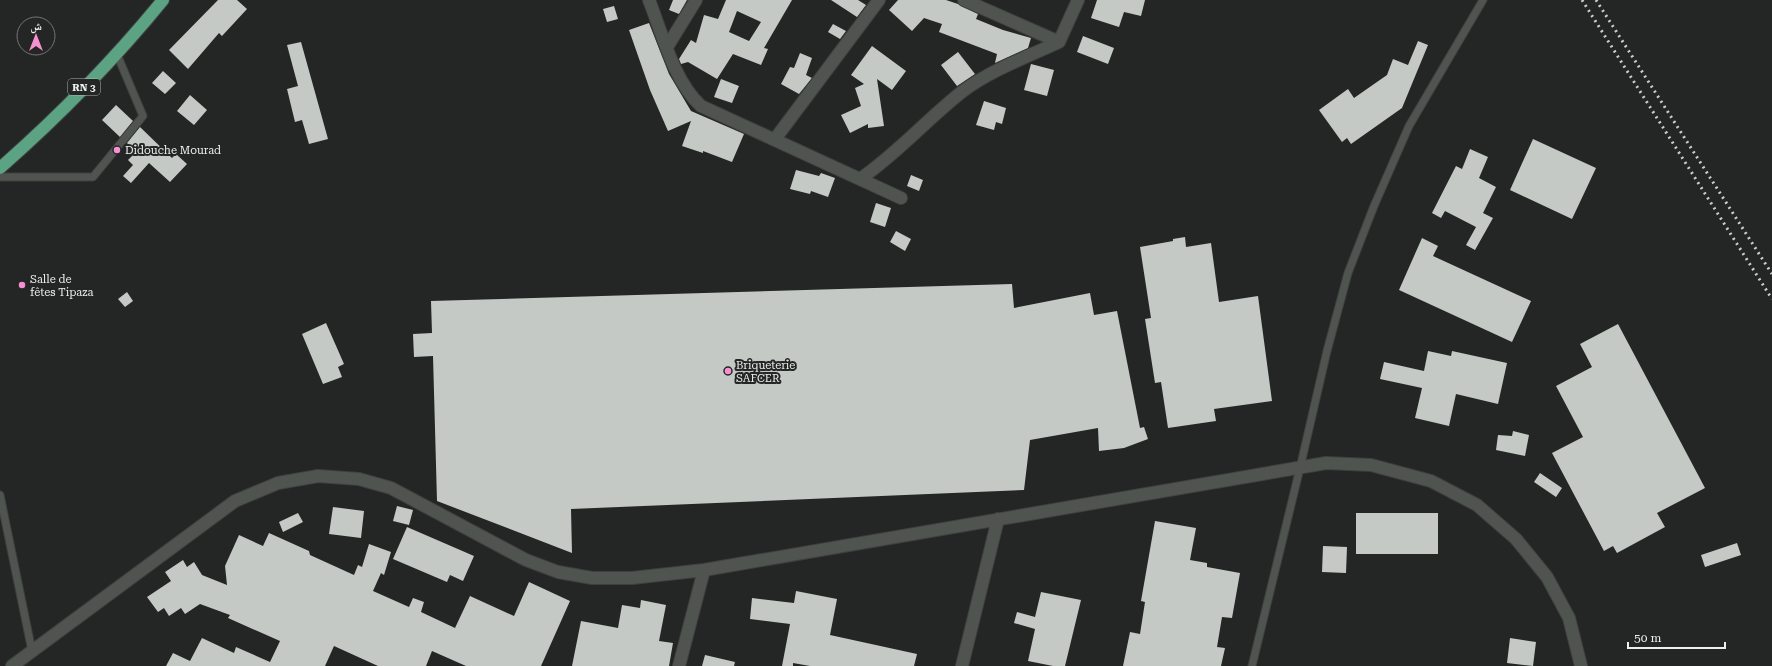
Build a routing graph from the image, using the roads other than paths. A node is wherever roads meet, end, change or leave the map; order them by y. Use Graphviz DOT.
graph roads {
  1 [pos="163,0"];
  2 [pos="649,0"];
  3 [pos="696,0"];
  4 [pos="879,0"];
  5 [pos="964,0"];
  6 [pos="1078,0"];
  7 [pos="1483,0"];
  8 [pos="1058,42"];
  9 [pos="667,47"];
  10 [pos="116,52"];
  11 [pos="775,139"];
  12 [pos="0,168"];
  13 [pos="0,177"];
  14 [pos="860,179"];
  15 [pos="901,198"];
  16 [pos="1300,468"];
  17 [pos="0,495"];
  18 [pos="998,519"];
  19 [pos="704,570"];
  20 [pos="32,652"];
  21 [pos="12,666"];
  22 [pos="679,666"];
  23 [pos="962,666"];
  24 [pos="1252,666"];
  25 [pos="1581,666"];
  1 -- 10 [label="main road, RN 3"];
  2 -- 9 [label="street"];
  3 -- 9 [label="street"];
  4 -- 11 [label="street"];
  5 -- 8 [label="street"];
  6 -- 8 [label="street"];
  7 -- 16 [label="lane"];
  8 -- 14 [label="street"];
  9 -- 11 [label="street"];
  10 -- 12 [label="main road, RN 3"];
  10 -- 13 [label="lane"];
  11 -- 14 [label="street"];
  14 -- 15 [label="street"];
  16 -- 18 [label="street"];
  16 -- 24 [label="lane"];
  16 -- 25 [label="street"];
  17 -- 20 [label="lane"];
  18 -- 19 [label="street"];
  18 -- 23 [label="street"];
  19 -- 20 [label="street"];
  19 -- 22 [label="street"];
  20 -- 21 [label="street"];
}
